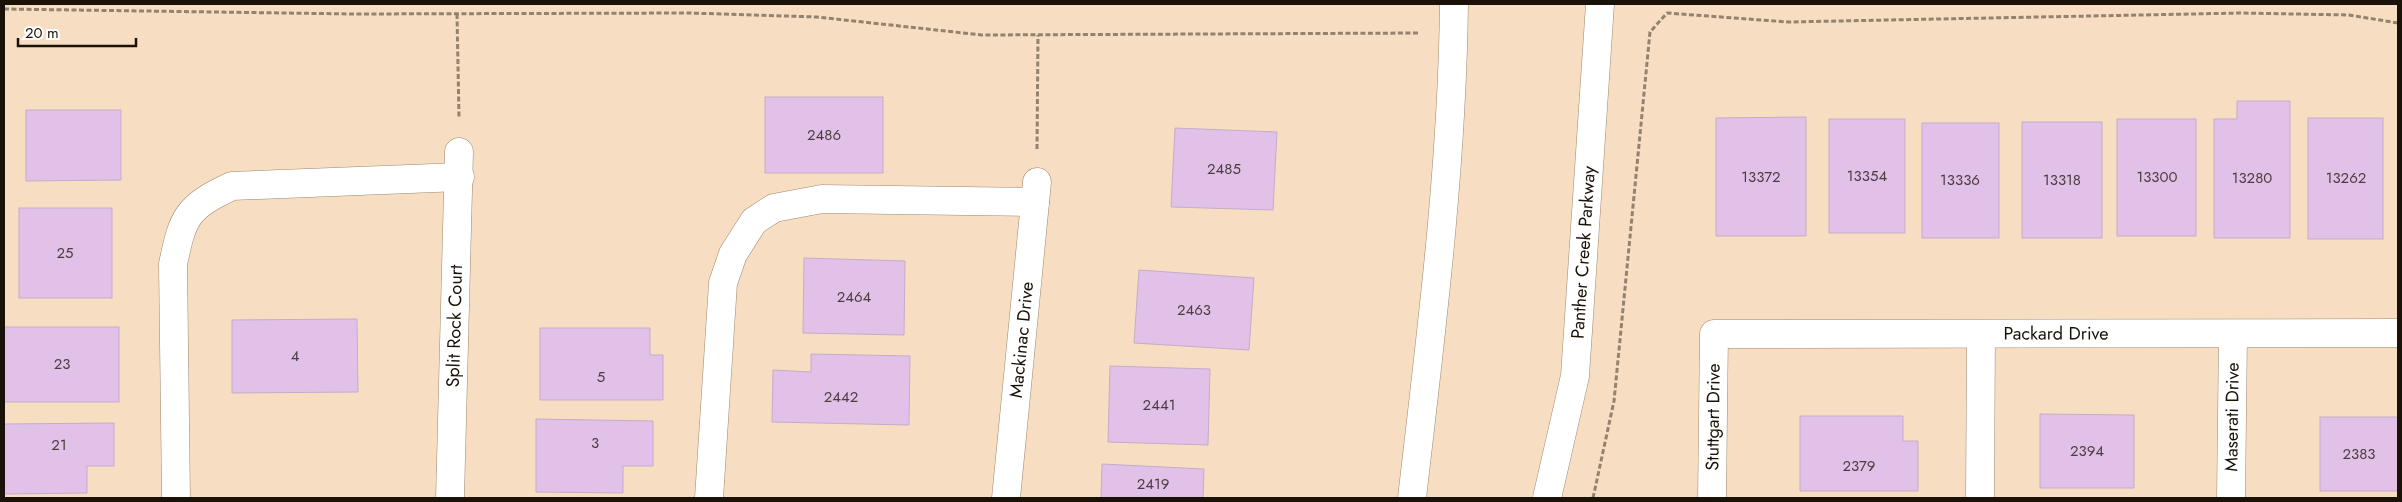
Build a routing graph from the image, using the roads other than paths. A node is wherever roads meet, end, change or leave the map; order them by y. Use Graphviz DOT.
graph roads {
  1 [pos="1454,4"];
  2 [pos="1600,4"];
  3 [pos="2398,333"];
  4 [pos="1714,334"];
  5 [pos="1981,334"];
  6 [pos="2233,334"];
  7 [pos="176,498"];
  8 [pos="450,498"];
  9 [pos="709,498"];
  10 [pos="1006,498"];
  11 [pos="1412,498"];
  12 [pos="1547,498"];
  13 [pos="1712,498"];
  14 [pos="1980,498"];
  15 [pos="2231,498"];
  1 -- 11 [label="street"];
  2 -- 12 [label="street, Panther Creek Parkway"];
  3 -- 6 [label="street, Packard Drive"];
  4 -- 5 [label="street, Packard Drive"];
  4 -- 13 [label="street, Stuttgart Drive"];
  5 -- 6 [label="street, Packard Drive"];
  5 -- 14 [label="street"];
  6 -- 15 [label="street, Maserati Drive"];
  7 -- 8 [label="street, Split Rock Court"];
  9 -- 10 [label="street, Mackinac Drive"];
}
